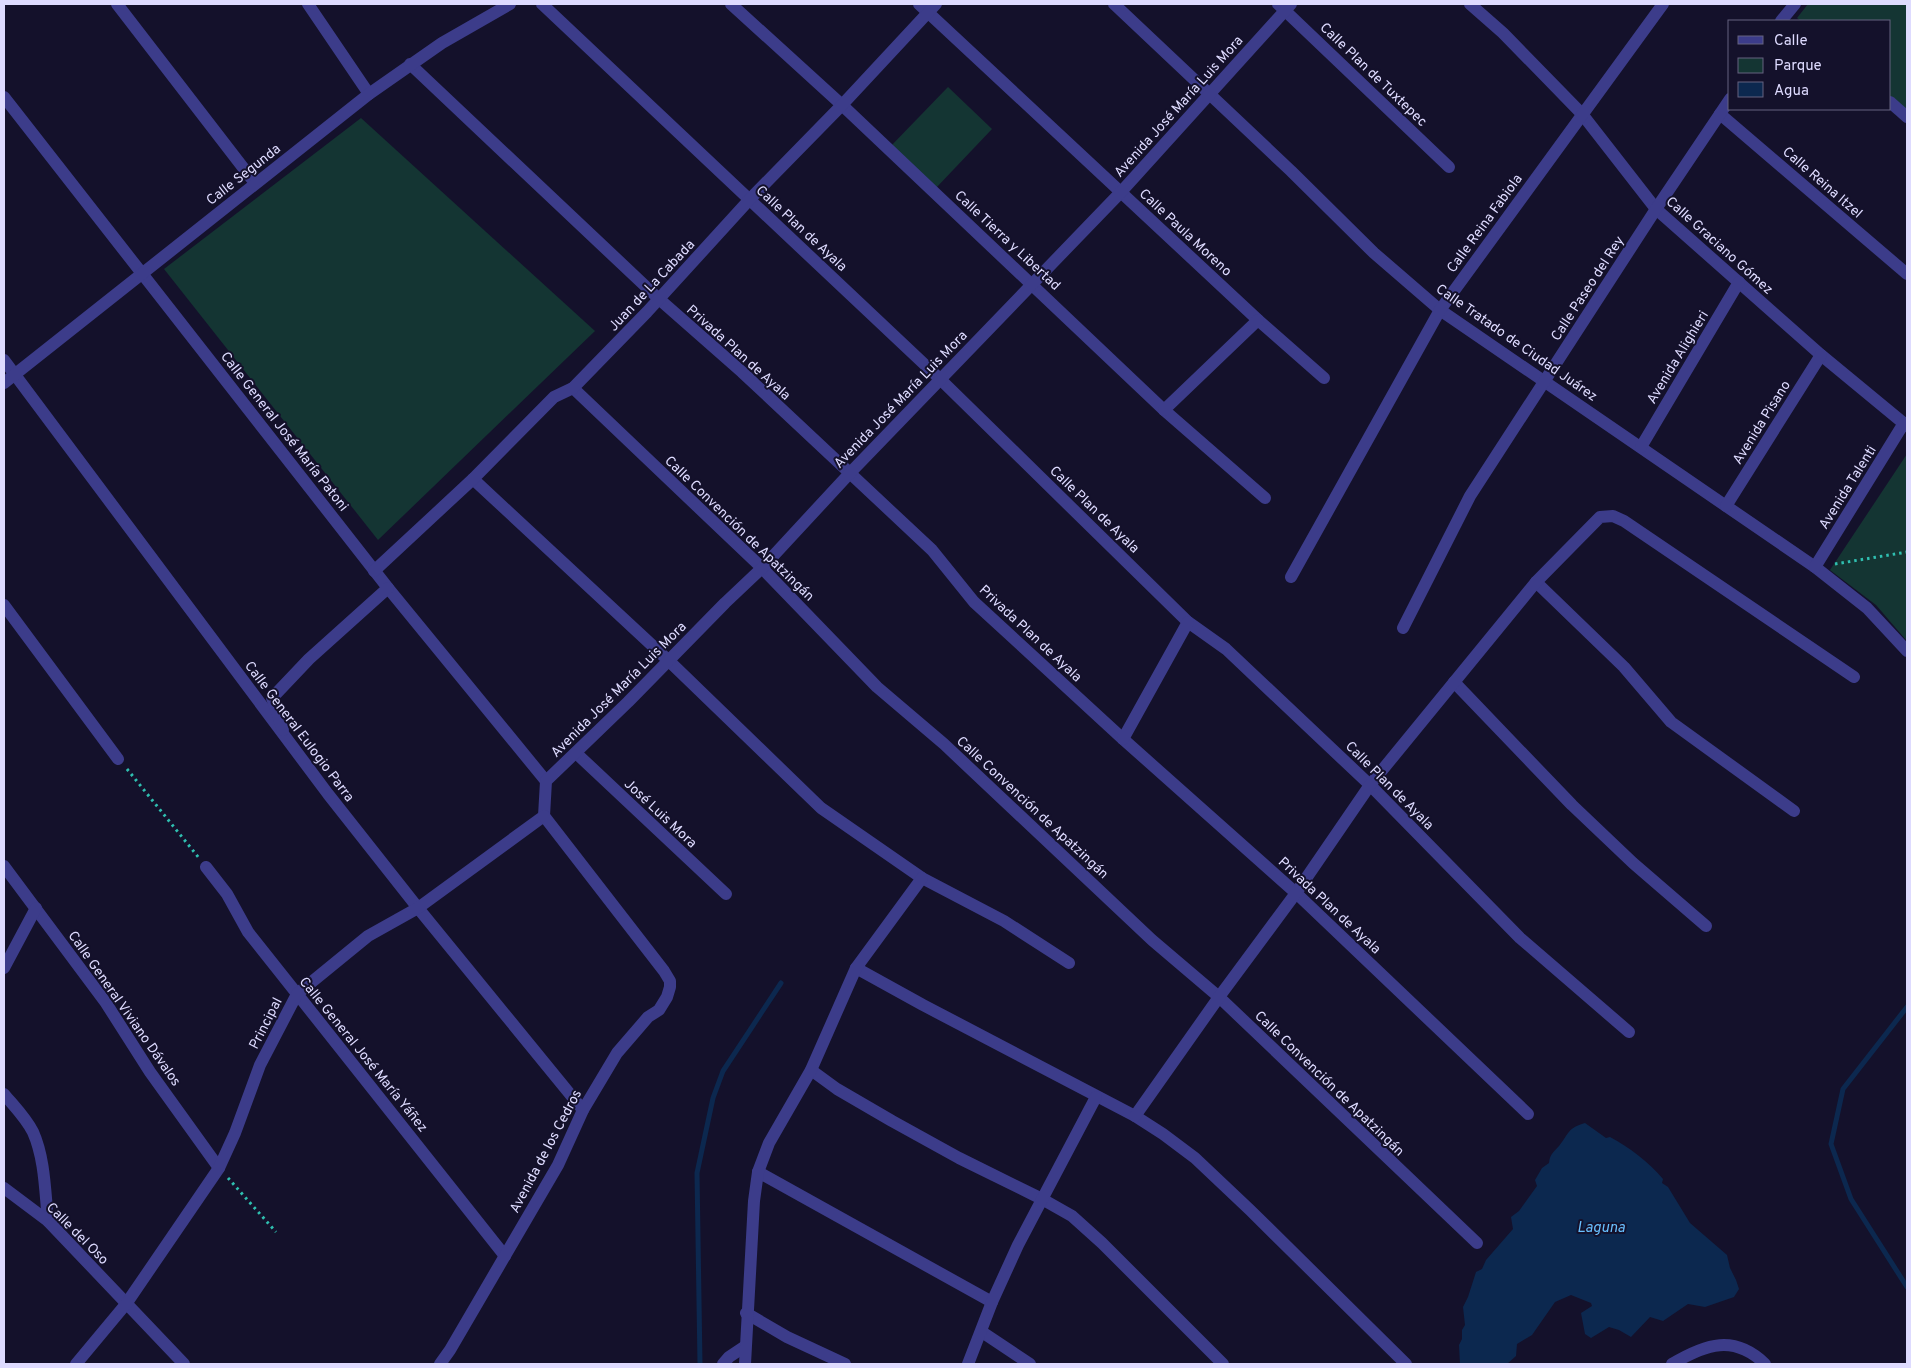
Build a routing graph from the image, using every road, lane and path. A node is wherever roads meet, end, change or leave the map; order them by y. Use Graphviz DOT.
graph roads {
  1 [pos="117,4"];
  2 [pos="308,4"];
  3 [pos="510,4"];
  4 [pos="542,4"];
  5 [pos="731,4"];
  6 [pos="1114,4"];
  7 [pos="1470,4"];
  8 [pos="1794,4"];
  9 [pos="1284,6"];
  10 [pos="1656,6"];
  11 [pos="928,7"];
  12 [pos="1785,20"];
  13 [pos="410,64"];
  14 [pos="370,94"];
  15 [pos="1210,94"];
  16 [pos="4,97"];
  17 [pos="1728,102"];
  18 [pos="1891,103"];
  19 [pos="842,105"];
  20 [pos="1582,114"];
  21 [pos="1720,114"];
  22 [pos="1907,117"];
  23 [pos="1449,167"];
  24 [pos="255,183"];
  25 [pos="1121,192"];
  26 [pos="750,199"];
  27 [pos="1656,209"];
  28 [pos="142,274"];
  29 [pos="1907,274"];
  30 [pos="1739,282"];
  31 [pos="1032,284"];
  32 [pos="658,299"];
  33 [pos="1440,310"];
  34 [pos="1258,320"];
  35 [pos="1821,354"];
  36 [pos="4,360"];
  37 [pos="15,374"];
  38 [pos="1324,378"];
  39 [pos="940,379"];
  40 [pos="1544,381"];
  41 [pos="4,383"];
  42 [pos="573,388"];
  43 [pos="1164,410"];
  44 [pos="1906,424"];
  45 [pos="1641,447"];
  46 [pos="849,474"];
  47 [pos="473,479"];
  48 [pos="1265,498"];
  49 [pos="1726,506"];
  50 [pos="1907,552"];
  51 [pos="1814,567"];
  52 [pos="762,568"];
  53 [pos="374,571"];
  54 [pos="1291,577"];
  55 [pos="1536,582"];
  56 [pos="388,588"];
  57 [pos="4,605"];
  58 [pos="1188,622"];
  59 [pos="1403,628"];
  60 [pos="1907,651"];
  61 [pos="669,662"];
  62 [pos="1854,677"];
  63 [pos="1454,682"];
  64 [pos="284,737"];
  65 [pos="1123,740"];
  66 [pos="576,753"];
  67 [pos="118,759"];
  68 [pos="546,781"];
  69 [pos="1370,785"];
  70 [pos="1794,811"];
  71 [pos="544,816"];
  72 [pos="4,866"];
  73 [pos="206,867"];
  74 [pos="922,878"];
  75 [pos="1296,893"];
  76 [pos="726,894"];
  77 [pos="36,908"];
  78 [pos="418,908"];
  79 [pos="1706,926"];
  80 [pos="1069,963"];
  81 [pos="4,968"];
  82 [pos="856,968"];
  83 [pos="296,994"];
  84 [pos="1219,997"];
  85 [pos="1629,1032"];
  86 [pos="811,1070"];
  87 [pos="4,1094"];
  88 [pos="1096,1097"];
  89 [pos="583,1110"];
  90 [pos="1528,1114"];
  91 [pos="1135,1116"];
  92 [pos="219,1168"];
  93 [pos="758,1172"];
  94 [pos="4,1188"];
  95 [pos="1042,1199"];
  96 [pos="48,1221"];
  97 [pos="276,1232"];
  98 [pos="1477,1244"];
  99 [pos="505,1256"];
  100 [pos="992,1302"];
  101 [pos="126,1304"];
  102 [pos="746,1313"];
  103 [pos="982,1332"];
  104 [pos="744,1347"];
  105 [pos="76,1364"];
  106 [pos="184,1364"];
  107 [pos="440,1364"];
  108 [pos="723,1364"];
  109 [pos="744,1364"];
  110 [pos="845,1364"];
  111 [pos="968,1364"];
  112 [pos="1030,1364"];
  113 [pos="1222,1364"];
  114 [pos="1406,1364"];
  115 [pos="1672,1364"];
  116 [pos="1765,1364"];
  1 -- 24 [label="street"];
  2 -- 14 [label="street"];
  3 -- 13 [label="street, Calle Segunda"];
  4 -- 26 [label="street, Calle Plan de Ayala"];
  5 -- 19 [label="street, Calle Tierra y Libertad"];
  6 -- 15 [label="street, Calle Tratado de Ciudad Juárez"];
  7 -- 20 [label="street, Calle Graciano Gómez"];
  8 -- 12 [label="street"];
  9 -- 15 [label="street, Avenida José María Luis Mora"];
  9 -- 23 [label="street, Calle Plan de Tuxtepec"];
  10 -- 20 [label="street, Calle Reina Fabiola"];
  11 -- 19 [label="street, Juan de La Cabada"];
  11 -- 25 [label="street, Calle Paula Moreno"];
  13 -- 14 [label="street, Calle Segunda"];
  13 -- 32 [label="street, Privada Plan de Ayala"];
  14 -- 24 [label="street, Calle Segunda"];
  15 -- 25 [label="street, Avenida José María Luis Mora"];
  15 -- 33 [label="street, Calle Tratado de Ciudad Juárez"];
  16 -- 28 [label="street, Calle General José María Patoni"];
  17 -- 21 [label="street, Calle Paseo del Rey"];
  18 -- 22 [label="street"];
  19 -- 26 [label="street, Juan de La Cabada"];
  19 -- 31 [label="street, Calle Tierra y Libertad"];
  20 -- 27 [label="street, Calle Graciano Gómez"];
  20 -- 33 [label="street, Calle Reina Fabiola"];
  21 -- 27 [label="street, Calle Paseo del Rey"];
  21 -- 29 [label="street, Calle Reina Itzel"];
  24 -- 28 [label="street, Calle Segunda"];
  25 -- 31 [label="street, Avenida José María Luis Mora"];
  25 -- 34 [label="street, Calle Paula Moreno"];
  26 -- 32 [label="street, Juan de La Cabada"];
  26 -- 39 [label="street, Calle Plan de Ayala"];
  27 -- 30 [label="street, Calle Graciano Gómez"];
  27 -- 40 [label="street, Calle Paseo del Rey"];
  28 -- 37 [label="street, Calle Segunda"];
  28 -- 53 [label="street, Calle General José María Patoni"];
  30 -- 35 [label="street, Calle Graciano Gómez"];
  30 -- 45 [label="street, Avenida Alighieri"];
  31 -- 39 [label="street, Avenida José María Luis Mora"];
  31 -- 43 [label="street, Calle Tierra y Libertad"];
  32 -- 42 [label="street, Juan de La Cabada"];
  32 -- 46 [label="street, Privada Plan de Ayala"];
  33 -- 40 [label="street, Calle Tratado de Ciudad Juárez"];
  33 -- 54 [label="street, Calle Reina Fabiola"];
  34 -- 38 [label="street, Calle Paula Moreno"];
  34 -- 43 [label="street"];
  35 -- 44 [label="street, Calle Graciano Gómez"];
  35 -- 49 [label="street, Avenida Pisano"];
  36 -- 37 [label="street, Calle General Eulogio Parra"];
  37 -- 41 [label="street, Calle Segunda"];
  37 -- 64 [label="street, Calle General Eulogio Parra"];
  39 -- 46 [label="street, Avenida José María Luis Mora"];
  39 -- 58 [label="street, Calle Plan de Ayala"];
  40 -- 45 [label="street, Calle Tratado de Ciudad Juárez"];
  40 -- 59 [label="street, Calle Paseo del Rey"];
  42 -- 47 [label="street, Juan de La Cabada"];
  42 -- 52 [label="street, Calle Convención de Apatzingán"];
  43 -- 48 [label="street, Calle Tierra y Libertad"];
  44 -- 51 [label="street, Avenida Talenti"];
  45 -- 49 [label="street, Calle Tratado de Ciudad Juárez"];
  46 -- 52 [label="street, Avenida José María Luis Mora"];
  46 -- 65 [label="street, Privada Plan de Ayala"];
  47 -- 53 [label="street, Juan de La Cabada"];
  47 -- 61 [label="street"];
  49 -- 51 [label="street, Calle Tratado de Ciudad Juárez"];
  50 -- 51 [label="path"];
  51 -- 60 [label="street, Calle Tratado de Ciudad Juárez"];
  52 -- 61 [label="street, Avenida José María Luis Mora"];
  52 -- 84 [label="street, Calle Convención de Apatzingán"];
  53 -- 56 [label="street, Calle General José María Patoni"];
  55 -- 62 [label="street"];
  55 -- 63 [label="street"];
  55 -- 70 [label="street"];
  56 -- 64 [label="street"];
  56 -- 68 [label="street, Calle General José María Patoni"];
  57 -- 67 [label="street"];
  58 -- 65 [label="street"];
  58 -- 69 [label="street, Calle Plan de Ayala"];
  61 -- 66 [label="street, Avenida José María Luis Mora"];
  61 -- 74 [label="street"];
  63 -- 69 [label="street"];
  63 -- 79 [label="street"];
  64 -- 78 [label="street, Calle General Eulogio Parra"];
  65 -- 75 [label="street, Privada Plan de Ayala"];
  66 -- 68 [label="street, Avenida José María Luis Mora"];
  66 -- 76 [label="street, José Luis Mora"];
  67 -- 73 [label="path"];
  68 -- 71 [label="street"];
  69 -- 75 [label="street"];
  69 -- 85 [label="street, Calle Plan de Ayala"];
  71 -- 78 [label="street, Principal"];
  71 -- 89 [label="street, Avenida de los Cedros"];
  72 -- 77 [label="street, Calle General Viviano Dávalos"];
  73 -- 83 [label="street, Calle General José María Yáñez"];
  74 -- 80 [label="street"];
  74 -- 82 [label="street"];
  75 -- 84 [label="street"];
  75 -- 90 [label="street, Privada Plan de Ayala"];
  77 -- 81 [label="street"];
  77 -- 92 [label="street, Calle General Viviano Dávalos"];
  78 -- 83 [label="street, Principal"];
  78 -- 89 [label="street, Calle General Eulogio Parra"];
  82 -- 86 [label="street"];
  82 -- 88 [label="street"];
  83 -- 92 [label="street, Principal"];
  83 -- 99 [label="street, Calle General José María Yáñez"];
  84 -- 91 [label="street"];
  84 -- 98 [label="street, Calle Convención de Apatzingán"];
  86 -- 93 [label="street"];
  86 -- 95 [label="street"];
  87 -- 96 [label="street"];
  88 -- 91 [label="street"];
  88 -- 95 [label="street"];
  89 -- 99 [label="street, Avenida de los Cedros"];
  91 -- 114 [label="street"];
  92 -- 97 [label="path"];
  92 -- 101 [label="street, Principal"];
  93 -- 100 [label="street"];
  93 -- 102 [label="street"];
  94 -- 96 [label="street, Calle del Oso"];
  95 -- 100 [label="street"];
  95 -- 113 [label="street"];
  96 -- 101 [label="street, Calle del Oso"];
  99 -- 107 [label="street, Avenida de los Cedros"];
  100 -- 103 [label="street"];
  101 -- 105 [label="street, Principal"];
  101 -- 106 [label="street, Calle del Oso"];
  102 -- 104 [label="street"];
  102 -- 110 [label="street"];
  103 -- 111 [label="street"];
  103 -- 112 [label="street"];
  104 -- 108 [label="street"];
  104 -- 109 [label="street"];
  115 -- 116 [label="street"];
}
